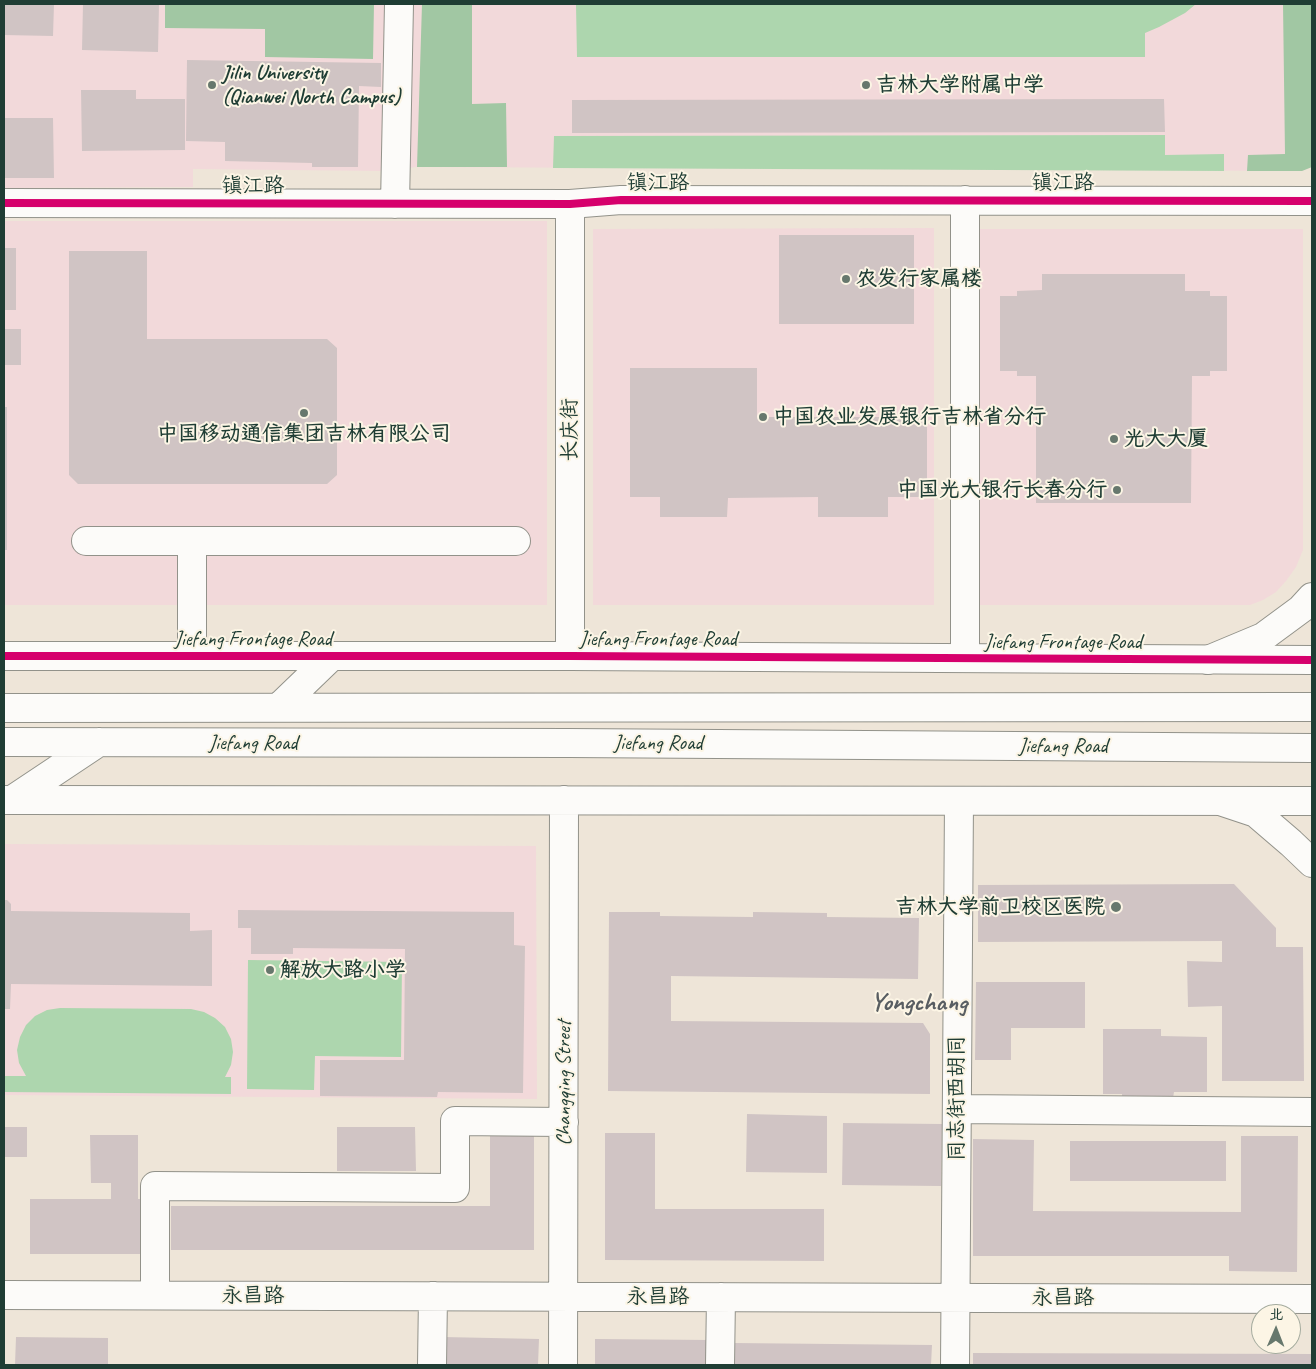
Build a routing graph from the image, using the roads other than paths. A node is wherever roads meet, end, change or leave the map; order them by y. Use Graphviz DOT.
graph roads {
  1 [pos="399,4"];
  2 [pos="965,200"];
  3 [pos="1312,200"];
  4 [pos="4,203"];
  5 [pos="395,204"];
  6 [pos="570,204"];
  7 [pos="86,541"];
  8 [pos="192,541"];
  9 [pos="516,541"];
  10 [pos="1312,597"];
  11 [pos="4,656"];
  12 [pos="192,656"];
  13 [pos="332,656"];
  14 [pos="570,656"];
  15 [pos="965,658"];
  16 [pos="1208,660"];
  17 [pos="1312,660"];
  18 [pos="279,707"];
  19 [pos="1312,707"];
  20 [pos="4,708"];
  21 [pos="4,742"];
  22 [pos="99,742"];
  23 [pos="1312,748"];
  24 [pos="8,800"];
  25 [pos="564,800"];
  26 [pos="959,801"];
  27 [pos="1312,801"];
  28 [pos="1223,802"];
  29 [pos="1312,864"];
  30 [pos="956,1109"];
  31 [pos="1312,1112"];
  32 [pos="564,1122"];
  33 [pos="4,1295"];
  34 [pos="155,1295"];
  35 [pos="432,1296"];
  36 [pos="563,1297"];
  37 [pos="720,1297"];
  38 [pos="955,1298"];
  39 [pos="1312,1299"];
  40 [pos="432,1365"];
  41 [pos="563,1365"];
  42 [pos="720,1365"];
  43 [pos="955,1365"];
  1 -- 5 [label="street"];
  2 -- 3 [label="street, 镇江路"];
  2 -- 6 [label="street, 镇江路"];
  2 -- 15 [label="street"];
  4 -- 5 [label="street, 镇江路"];
  5 -- 6 [label="street, 镇江路"];
  6 -- 14 [label="street, 长庆街"];
  7 -- 8 [label="street"];
  8 -- 9 [label="street"];
  8 -- 12 [label="street"];
  10 -- 16 [label="street"];
  11 -- 12 [label="street, Jiefang Frontage Road"];
  12 -- 13 [label="street, Jiefang Frontage Road"];
  13 -- 14 [label="street, Jiefang Frontage Road"];
  13 -- 18 [label="street"];
  14 -- 15 [label="street, Jiefang Frontage Road"];
  15 -- 16 [label="street, Jiefang Frontage Road"];
  16 -- 17 [label="street, Jiefang Frontage Road"];
  18 -- 19 [label="street, Jiefang Road"];
  18 -- 20 [label="street, Jiefang Road"];
  21 -- 22 [label="street, Jiefang Road"];
  22 -- 23 [label="street, Jiefang Road"];
  22 -- 24 [label="street"];
  24 -- 25 [label="street"];
  25 -- 26 [label="street"];
  25 -- 32 [label="street, Changqing Street"];
  26 -- 28 [label="street"];
  26 -- 30 [label="street, 同志街西胡同"];
  27 -- 28 [label="street"];
  28 -- 29 [label="street"];
  30 -- 31 [label="street"];
  30 -- 38 [label="street, 同志街西胡同"];
  32 -- 34 [label="street"];
  32 -- 36 [label="street, Changqing Street"];
  33 -- 34 [label="street, 永昌路"];
  34 -- 35 [label="street, 永昌路"];
  35 -- 36 [label="street, 永昌路"];
  35 -- 40 [label="street"];
  36 -- 37 [label="street, 永昌路"];
  36 -- 41 [label="street, Changqing Street"];
  37 -- 38 [label="street, 永昌路"];
  37 -- 42 [label="street"];
  38 -- 39 [label="street, 永昌路"];
  38 -- 43 [label="street, 同志街西胡同"];
}
